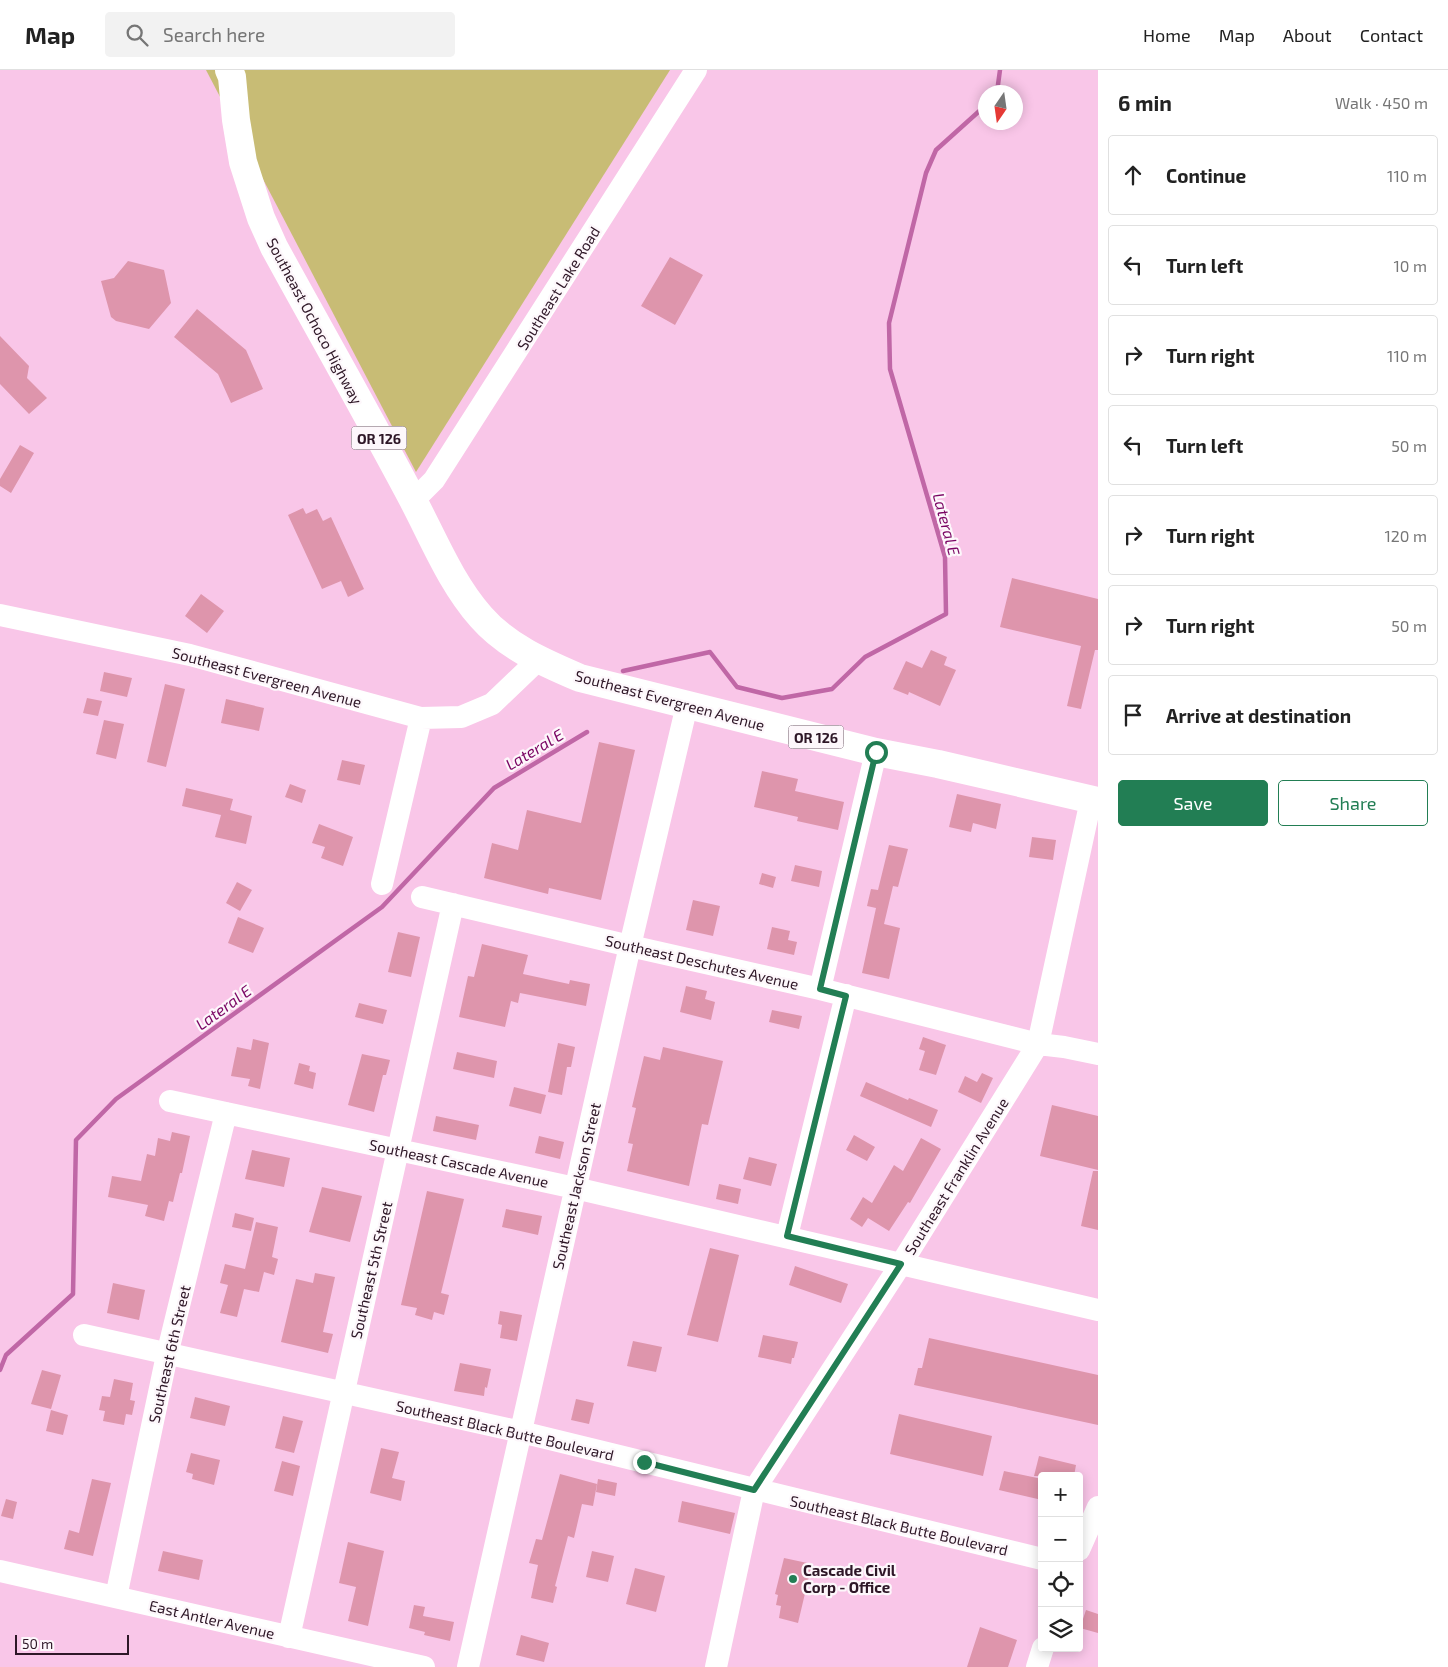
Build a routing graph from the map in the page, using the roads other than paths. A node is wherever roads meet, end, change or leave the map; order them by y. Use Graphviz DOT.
graph roads {
  1 [pos="696,70"];
  2 [pos="232,72"];
  3 [pos="414,501"];
  4 [pos="0,614"];
  5 [pos="538,660"];
  6 [pos="687,705"];
  7 [pos="421,718"];
  8 [pos="876,752"];
  9 [pos="1094,800"];
  10 [pos="382,884"];
  11 [pos="422,896"];
  12 [pos="452,904"];
  13 [pos="630,946"];
  14 [pos="820,989"];
  15 [pos="846,996"];
  16 [pos="1038,1044"];
  17 [pos="1098,1054"];
  18 [pos="170,1101"];
  19 [pos="226,1113"];
  20 [pos="399,1150"];
  21 [pos="576,1188"];
  22 [pos="787,1236"];
  23 [pos="901,1264"];
  24 [pos="1098,1310"];
  25 [pos="84,1335"];
  26 [pos="167,1355"];
  27 [pos="343,1393"];
  28 [pos="521,1432"];
  29 [pos="754,1490"];
  30 [pos="1098,1508"];
  31 [pos="1083,1541"];
  32 [pos="1038,1558"];
  33 [pos="0,1571"];
  34 [pos="116,1597"];
  35 [pos="289,1637"];
  36 [pos="1042,1652"];
  37 [pos="424,1667"];
  38 [pos="468,1667"];
  39 [pos="716,1667"];
  40 [pos="1037,1667"];
  1 -- 3 [label="street, Southeast Lake Road"];
  2 -- 3 [label="highway, Southeast Ochoco Highway / OR 126"];
  3 -- 5 [label="highway, Southeast Ochoco Highway / OR 126"];
  4 -- 7 [label="street, Southeast Evergreen Avenue"];
  5 -- 6 [label="highway, Southeast Evergreen Avenue / OR 126"];
  5 -- 7 [label="street, Southeast Evergreen Avenue"];
  6 -- 8 [label="highway, Southeast Evergreen Avenue / OR 126"];
  6 -- 13 [label="street, Southeast Jackson Street"];
  7 -- 10 [label="street"];
  8 -- 9 [label="highway, Southeast Evergreen Avenue / OR 126"];
  8 -- 14 [label="street"];
  9 -- 16 [label="street, Southeast Franklin Avenue"];
  11 -- 12 [label="street, Southeast Deschutes Avenue"];
  12 -- 13 [label="street, Southeast Deschutes Avenue"];
  12 -- 20 [label="street, Southeast 5th Street"];
  13 -- 14 [label="street, Southeast Deschutes Avenue"];
  13 -- 21 [label="street, Southeast Jackson Street"];
  14 -- 15 [label="street, Southeast Deschutes Avenue"];
  15 -- 16 [label="street, Southeast Deschutes Avenue"];
  15 -- 22 [label="street"];
  16 -- 17 [label="street, Southeast Deschutes Avenue"];
  16 -- 23 [label="street, Southeast Franklin Avenue"];
  18 -- 19 [label="street, Southeast Cascade Avenue"];
  19 -- 20 [label="street, Southeast Cascade Avenue"];
  19 -- 26 [label="street, Southeast 6th Street"];
  20 -- 21 [label="street, Southeast Cascade Avenue"];
  20 -- 27 [label="street, Southeast 5th Street"];
  21 -- 22 [label="street, Southeast Cascade Avenue"];
  21 -- 28 [label="street, Southeast Jackson Street"];
  22 -- 23 [label="street, Southeast Cascade Avenue"];
  23 -- 24 [label="street, Southeast Cascade Avenue"];
  23 -- 29 [label="street, Southeast Franklin Avenue"];
  25 -- 26 [label="street, Southeast Black Butte Boulevard"];
  26 -- 27 [label="street, Southeast Black Butte Boulevard"];
  26 -- 34 [label="street, Southeast 6th Street"];
  27 -- 28 [label="street, Southeast Black Butte Boulevard"];
  27 -- 35 [label="street, Southeast 5th Street"];
  28 -- 29 [label="street, Southeast Black Butte Boulevard"];
  28 -- 38 [label="street, Southeast Jackson Street"];
  29 -- 32 [label="street, Southeast Black Butte Boulevard"];
  29 -- 39 [label="street, Southeast Franklin Avenue"];
  30 -- 31 [label="street"];
  33 -- 34 [label="street, East Antler Avenue"];
  34 -- 35 [label="street, East Antler Avenue"];
  35 -- 37 [label="street, East Antler Avenue"];
  36 -- 40 [label="street"];
}
